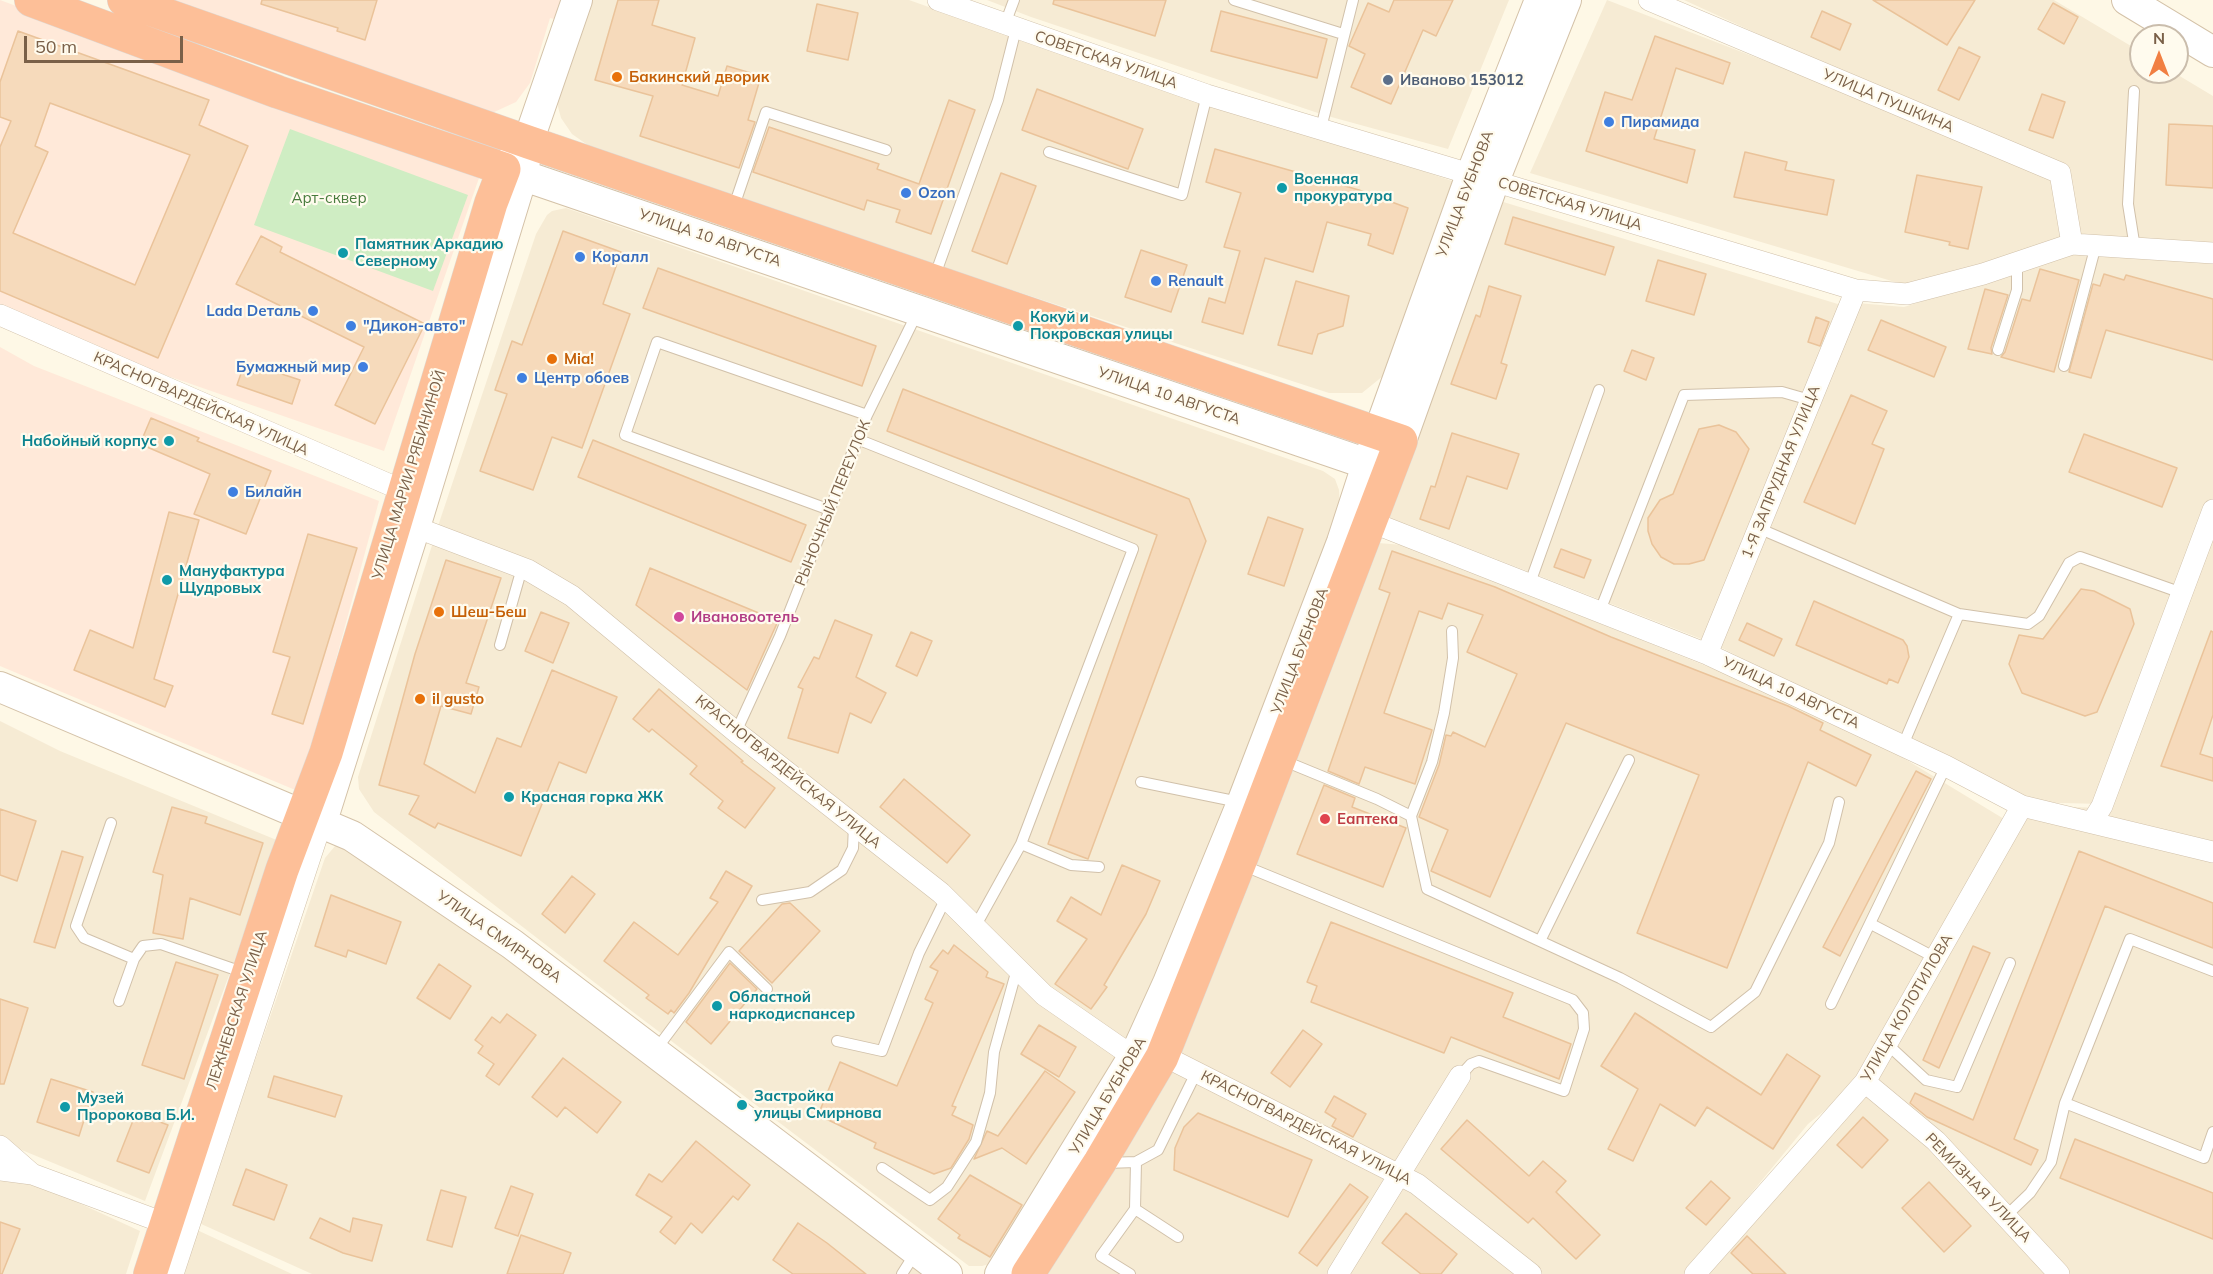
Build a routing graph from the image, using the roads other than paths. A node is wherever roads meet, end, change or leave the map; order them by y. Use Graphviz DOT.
graph roads {
  1 [pos="31,0"];
  2 [pos="124,0"];
  3 [pos="577,0"];
  4 [pos="938,0"];
  5 [pos="1014,0"];
  6 [pos="1234,0"];
  7 [pos="1353,0"];
  8 [pos="1540,0"];
  9 [pos="1566,0"];
  10 [pos="1649,0"];
  11 [pos="2127,0"];
  12 [pos="2165,0"];
  13 [pos="1011,27"];
  14 [pos="2213,29"];
  15 [pos="1343,34"];
  16 [pos="2213,52"];
  17 [pos="2134,91"];
  18 [pos="1207,95"];
  19 [pos="1321,128"];
  20 [pos="886,150"];
  21 [pos="1049,152"];
  22 [pos="518,162"];
  23 [pos="1482,178"];
  24 [pos="732,213"];
  25 [pos="2072,244"];
  26 [pos="2096,245"];
  27 [pos="2135,248"];
  28 [pos="2213,253"];
  29 [pos="2017,263"];
  30 [pos="1856,290"];
  31 [pos="926,295"];
  32 [pos="0,315"];
  33 [pos="1998,350"];
  34 [pos="2064,366"];
  35 [pos="1599,390"];
  36 [pos="1810,400"];
  37 [pos="867,415"];
  38 [pos="1390,437"];
  39 [pos="857,439"];
  40 [pos="1378,468"];
  41 [pos="404,491"];
  42 [pos="830,510"];
  43 [pos="2213,510"];
  44 [pos="1371,522"];
  45 [pos="416,527"];
  46 [pos="1758,528"];
  47 [pos="522,568"];
  48 [pos="1530,583"];
  49 [pos="2182,593"];
  50 [pos="1600,611"];
  51 [pos="1959,614"];
  52 [pos="1452,631"];
  53 [pos="500,645"];
  54 [pos="1707,654"];
  55 [pos="0,687"];
  56 [pos="736,732"];
  57 [pos="1903,745"];
  58 [pos="1279,758"];
  59 [pos="1629,760"];
  60 [pos="1946,766"];
  61 [pos="1141,782"];
  62 [pos="1839,802"];
  63 [pos="1242,803"];
  64 [pos="2022,806"];
  65 [pos="1411,816"];
  66 [pos="313,818"];
  67 [pos="2092,822"];
  68 [pos="111,823"];
  69 [pos="854,825"];
  70 [pos="1021,844"];
  71 [pos="2213,852"];
  72 [pos="1239,864"];
  73 [pos="1099,867"];
  74 [pos="946,898"];
  75 [pos="762,900"];
  76 [pos="1871,924"];
  77 [pos="975,927"];
  78 [pos="1540,941"];
  79 [pos="1936,958"];
  80 [pos="134,959"];
  81 [pos="2010,963"];
  82 [pos="1017,969"];
  83 [pos="2213,971"];
  84 [pos="248,975"];
  85 [pos="767,989"];
  86 [pos="119,1001"];
  87 [pos="1831,1004"];
  88 [pos="837,1041"];
  89 [pos="1887,1044"];
  90 [pos="655,1051"];
  91 [pos="1150,1053"];
  92 [pos="1196,1073"];
  93 [pos="1460,1076"];
  94 [pos="1866,1082"];
  95 [pos="2065,1103"];
  96 [pos="2213,1132"];
  97 [pos="0,1146"];
  98 [pos="1100,1162"];
  99 [pos="1136,1162"];
  100 [pos="2208,1162"];
  101 [pos="882,1168"];
  102 [pos="0,1170"];
  103 [pos="32,1174"];
  104 [pos="1399,1175"];
  105 [pos="1135,1209"];
  106 [pos="2006,1216"];
  107 [pos="167,1224"];
  108 [pos="1178,1237"];
  109 [pos="910,1262"];
  110 [pos="150,1274"];
  111 [pos="173,1274"];
  112 [pos="947,1274"];
  113 [pos="1000,1274"];
  114 [pos="1028,1274"];
  115 [pos="1130,1274"];
  116 [pos="1338,1274"];
  117 [pos="1531,1274"];
  118 [pos="1695,1274"];
  119 [pos="2059,1274"];
  1 -- 22 [label="highway, УЛИЦА 10 АВГУСТА"];
  2 -- 22 [label="highway, УЛИЦА 10 АВГУСТА"];
  3 -- 22 [label="main road, УЛИЦА МАРИИ РЯБИНИНОЙ"];
  4 -- 13 [label="street, СОВЕТСКАЯ УЛИЦА"];
  5 -- 13 [label="lane, РЫНОЧНЫЙ ПЕРЕУЛОК"];
  6 -- 15 [label="lane"];
  7 -- 15 [label="lane"];
  8 -- 23 [label="main road, УЛИЦА БУБНОВА"];
  9 -- 23 [label="main road, УЛИЦА БУБНОВА"];
  10 -- 25 [label="street, УЛИЦА ПУШКИНА"];
  11 -- 16 [label="main road"];
  12 -- 14 [label="main road"];
  13 -- 18 [label="street, СОВЕТСКАЯ УЛИЦА"];
  13 -- 31 [label="lane, РЫНОЧНЫЙ ПЕРЕУЛОК"];
  15 -- 19 [label="lane"];
  17 -- 27 [label="lane"];
  18 -- 19 [label="street, СОВЕТСКАЯ УЛИЦА"];
  18 -- 21 [label="lane"];
  19 -- 23 [label="street, СОВЕТСКАЯ УЛИЦА"];
  20 -- 24 [label="lane"];
  22 -- 24 [label="highway, УЛИЦА 10 АВГУСТА"];
  22 -- 31 [label="main road, УЛИЦА 10 АВГУСТА"];
  22 -- 41 [label="highway, УЛИЦА МАРИИ РЯБИНИНОЙ"];
  22 -- 45 [label="main road, УЛИЦА МАРИИ РЯБИНИНОЙ"];
  23 -- 30 [label="street, СОВЕТСКАЯ УЛИЦА"];
  23 -- 38 [label="main road, УЛИЦА БУБНОВА"];
  24 -- 31 [label="highway, УЛИЦА 10 АВГУСТА"];
  25 -- 26 [label="street, СОВЕТСКАЯ УЛИЦА"];
  25 -- 29 [label="street, СОВЕТСКАЯ УЛИЦА"];
  26 -- 27 [label="street, СОВЕТСКАЯ УЛИЦА"];
  26 -- 34 [label="lane"];
  27 -- 28 [label="street, СОВЕТСКАЯ УЛИЦА"];
  29 -- 30 [label="street, СОВЕТСКАЯ УЛИЦА"];
  29 -- 33 [label="lane"];
  30 -- 36 [label="street, 1-Я ЗАПРУДНАЯ УЛИЦА"];
  31 -- 37 [label="lane, РЫНОЧНЫЙ ПЕРЕУЛОК"];
  31 -- 38 [label="highway, УЛИЦА 10 АВГУСТА"];
  31 -- 40 [label="main road, УЛИЦА 10 АВГУСТА"];
  32 -- 41 [label="street, КРАСНОГВАРДЕЙСКАЯ УЛИЦА"];
  35 -- 48 [label="lane"];
  36 -- 46 [label="street, 1-Я ЗАПРУДНАЯ УЛИЦА"];
  36 -- 50 [label="lane"];
  37 -- 39 [label="lane, РЫНОЧНЫЙ ПЕРЕУЛОК"];
  37 -- 42 [label="lane"];
  38 -- 40 [label="highway, УЛИЦА БУБНОВА"];
  39 -- 42 [label="lane, РЫНОЧНЫЙ ПЕРЕУЛОК"];
  39 -- 70 [label="lane"];
  40 -- 44 [label="highway, УЛИЦА БУБНОВА"];
  40 -- 63 [label="main road, УЛИЦА БУБНОВА"];
  41 -- 66 [label="highway, УЛИЦА МАРИИ РЯБИНИНОЙ"];
  42 -- 56 [label="lane, РЫНОЧНЫЙ ПЕРЕУЛОК"];
  43 -- 49 [label="street"];
  44 -- 48 [label="street, УЛИЦА 10 АВГУСТА"];
  44 -- 58 [label="highway, УЛИЦА БУБНОВА"];
  45 -- 47 [label="street, КРАСНОГВАРДЕЙСКАЯ УЛИЦА"];
  45 -- 66 [label="main road, УЛИЦА МАРИИ РЯБИНИНОЙ"];
  46 -- 51 [label="lane"];
  46 -- 54 [label="street, 1-Я ЗАПРУДНАЯ УЛИЦА"];
  47 -- 53 [label="lane"];
  47 -- 56 [label="street, КРАСНОГВАРДЕЙСКАЯ УЛИЦА"];
  48 -- 50 [label="street, УЛИЦА 10 АВГУСТА"];
  49 -- 51 [label="lane"];
  49 -- 67 [label="street"];
  50 -- 54 [label="street, УЛИЦА 10 АВГУСТА"];
  51 -- 57 [label="lane"];
  52 -- 65 [label="lane"];
  54 -- 57 [label="street, УЛИЦА 10 АВГУСТА"];
  55 -- 66 [label="main road, УЛИЦА СМИРНОВА"];
  56 -- 69 [label="street, КРАСНОГВАРДЕЙСКАЯ УЛИЦА"];
  57 -- 60 [label="street, УЛИЦА 10 АВГУСТА"];
  58 -- 65 [label="lane"];
  58 -- 72 [label="highway, УЛИЦА БУБНОВА"];
  59 -- 78 [label="lane"];
  60 -- 64 [label="street, УЛИЦА 10 АВГУСТА"];
  60 -- 76 [label="lane"];
  61 -- 63 [label="lane"];
  62 -- 78 [label="lane"];
  63 -- 91 [label="main road, УЛИЦА БУБНОВА"];
  64 -- 67 [label="street, УЛИЦА 10 АВГУСТА"];
  64 -- 79 [label="street, УЛИЦА КОЛОТИЛОВА"];
  65 -- 78 [label="lane"];
  66 -- 84 [label="highway, ЛЕЖНЕВСКАЯ УЛИЦА"];
  66 -- 90 [label="main road, УЛИЦА СМИРНОВА"];
  66 -- 111 [label="street, ЛЕЖНЕВСКАЯ УЛИЦА"];
  67 -- 71 [label="street, УЛИЦА 10 АВГУСТА"];
  68 -- 80 [label="lane"];
  69 -- 74 [label="street, КРАСНОГВАРДЕЙСКАЯ УЛИЦА"];
  69 -- 75 [label="lane"];
  70 -- 73 [label="lane"];
  70 -- 77 [label="lane"];
  72 -- 91 [label="highway, УЛИЦА БУБНОВА"];
  72 -- 93 [label="lane"];
  74 -- 77 [label="street, КРАСНОГВАРДЕЙСКАЯ УЛИЦА"];
  74 -- 88 [label="lane"];
  76 -- 79 [label="lane"];
  76 -- 87 [label="lane"];
  77 -- 82 [label="street, КРАСНОГВАРДЕЙСКАЯ УЛИЦА"];
  79 -- 89 [label="street, УЛИЦА КОЛОТИЛОВА"];
  80 -- 84 [label="lane"];
  80 -- 86 [label="lane"];
  81 -- 89 [label="lane"];
  82 -- 91 [label="street, КРАСНОГВАРДЕЙСКАЯ УЛИЦА"];
  82 -- 101 [label="lane"];
  83 -- 95 [label="lane"];
  84 -- 107 [label="highway, ЛЕЖНЕВСКАЯ УЛИЦА"];
  85 -- 90 [label="lane"];
  89 -- 94 [label="street, УЛИЦА КОЛОТИЛОВА"];
  90 -- 109 [label="main road, УЛИЦА СМИРНОВА"];
  91 -- 92 [label="street, КРАСНОГВАРДЕЙСКАЯ УЛИЦА"];
  91 -- 98 [label="highway, УЛИЦА БУБНОВА"];
  91 -- 113 [label="main road, УЛИЦА БУБНОВА"];
  92 -- 99 [label="lane"];
  92 -- 104 [label="street, КРАСНОГВАРДЕЙСКАЯ УЛИЦА"];
  93 -- 104 [label="street"];
  94 -- 106 [label="street, РЕМИЗНАЯ УЛИЦА"];
  94 -- 118 [label="street, УЛИЦА КОЛОТИЛОВА"];
  95 -- 100 [label="lane"];
  95 -- 106 [label="lane"];
  96 -- 100 [label="lane"];
  97 -- 103 [label="street"];
  98 -- 99 [label="lane"];
  98 -- 114 [label="highway, УЛИЦА БУБНОВА"];
  99 -- 105 [label="lane"];
  102 -- 103 [label="street"];
  103 -- 107 [label="street"];
  104 -- 116 [label="street"];
  104 -- 117 [label="street, КРАСНОГВАРДЕЙСКАЯ УЛИЦА"];
  105 -- 108 [label="lane"];
  105 -- 115 [label="lane"];
  106 -- 119 [label="street, РЕМИЗНАЯ УЛИЦА"];
  107 -- 110 [label="highway, ЛЕЖНЕВСКАЯ УЛИЦА"];
  109 -- 112 [label="main road, УЛИЦА СМИРНОВА"];
}
